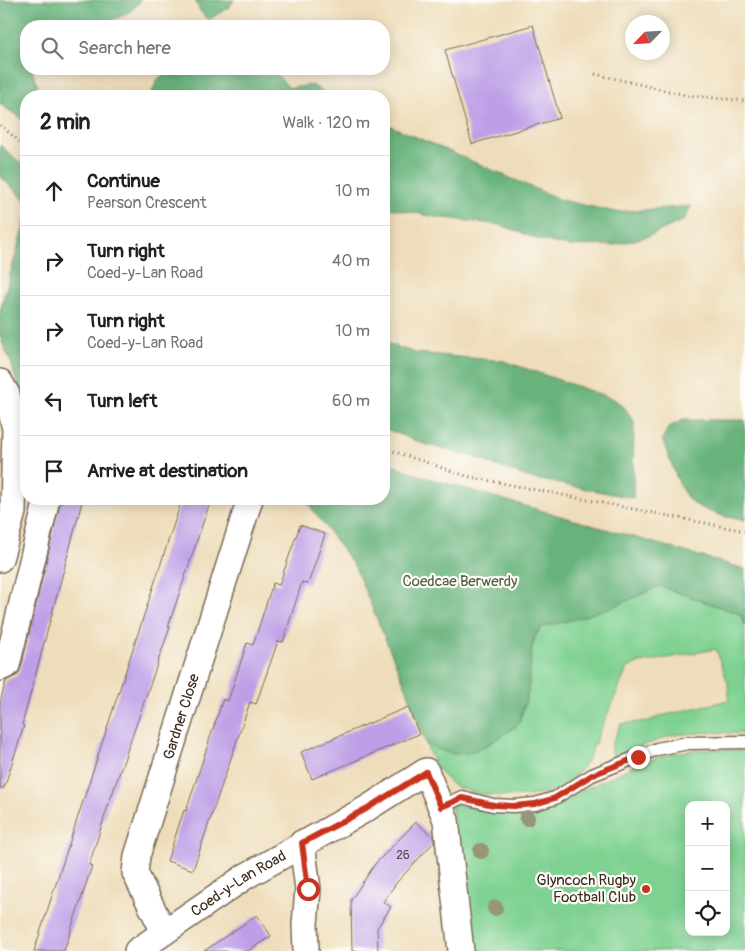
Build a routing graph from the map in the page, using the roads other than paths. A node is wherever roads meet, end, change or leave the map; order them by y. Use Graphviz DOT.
graph roads {
  1 [pos="0,382"];
  2 [pos="46,505"];
  3 [pos="248,505"];
  4 [pos="0,560"];
  5 [pos="0,668"];
  6 [pos="745,742"];
  7 [pos="443,814"];
  8 [pos="302,843"];
  9 [pos="164,932"];
  10 [pos="137,951"];
  11 [pos="306,951"];
  12 [pos="461,951"];
  1 -- 4 [label="street"];
  2 -- 5 [label="street"];
  3 -- 9 [label="street, Gardner Close"];
  6 -- 7 [label="lane"];
  7 -- 8 [label="street, Coed-y-Lan Road"];
  7 -- 12 [label="street"];
  8 -- 9 [label="street, Coed-y-Lan Road"];
  8 -- 11 [label="street"];
  9 -- 10 [label="street, Coed-y-Lan Road"];
}
